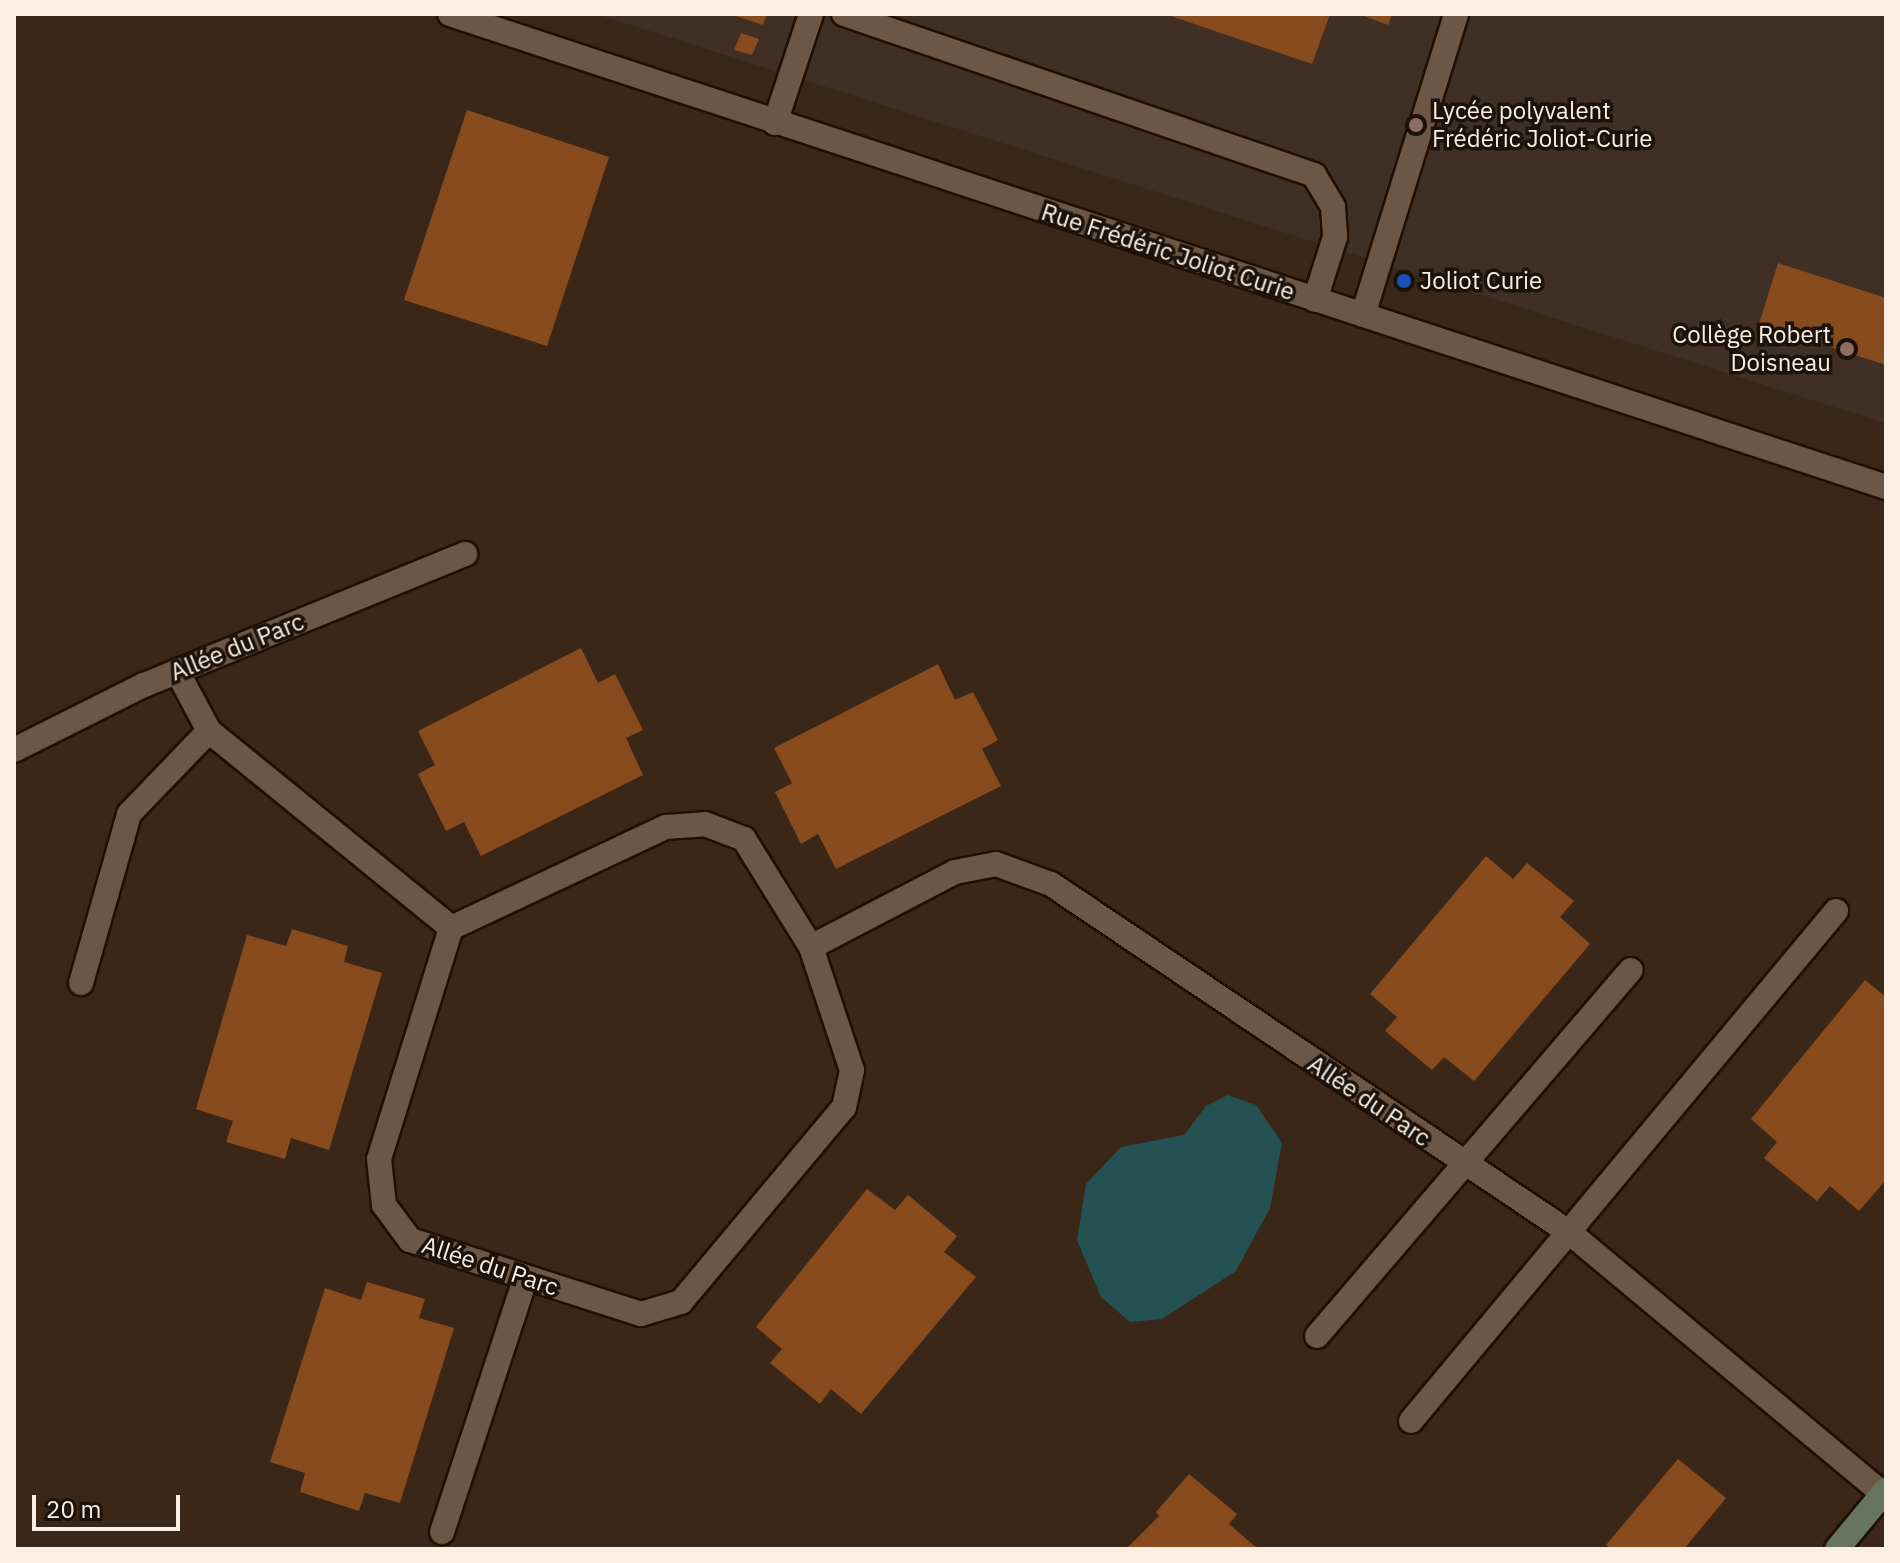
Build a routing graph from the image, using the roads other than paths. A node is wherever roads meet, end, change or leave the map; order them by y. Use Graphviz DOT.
graph roads {
  1 [pos="450,14"];
  2 [pos="811,14"];
  3 [pos="844,14"];
  4 [pos="1456,14"];
  5 [pos="775,123"];
  6 [pos="1315,300"];
  7 [pos="1363,315"];
  8 [pos="1886,487"];
  9 [pos="465,554"];
  10 [pos="177,671"];
  11 [pos="209,731"];
  12 [pos="14,750"];
  13 [pos="1836,911"];
  14 [pos="451,928"];
  15 [pos="811,947"];
  16 [pos="1631,970"];
  17 [pos="81,983"];
  18 [pos="1462,1165"];
  19 [pos="1570,1233"];
  20 [pos="526,1277"];
  21 [pos="1317,1336"];
  22 [pos="1411,1421"];
  23 [pos="1884,1492"];
  24 [pos="442,1532"];
  25 [pos="1837,1549"];
  1 -- 5 [label="street, Rue Frédéric Joliot Curie"];
  2 -- 5 [label="street"];
  3 -- 6 [label="street"];
  4 -- 7 [label="street"];
  5 -- 6 [label="street, Rue Frédéric Joliot Curie"];
  6 -- 7 [label="street, Rue Frédéric Joliot Curie"];
  7 -- 8 [label="street, Rue Frédéric Joliot Curie"];
  9 -- 10 [label="street, Allée du Parc"];
  10 -- 11 [label="street"];
  10 -- 12 [label="street, Allée du Parc"];
  11 -- 14 [label="street"];
  11 -- 17 [label="street"];
  13 -- 19 [label="street"];
  14 -- 15 [label="street, Allée du Parc"];
  14 -- 20 [label="street, Allée du Parc"];
  15 -- 18 [label="street, Allée du Parc"];
  15 -- 20 [label="street, Allée du Parc"];
  16 -- 18 [label="street"];
  18 -- 19 [label="street, Allée du Parc"];
  18 -- 21 [label="street"];
  19 -- 22 [label="street"];
  19 -- 23 [label="street, Allée du Parc"];
  20 -- 24 [label="street"];
  23 -- 25 [label="main road"];
}
